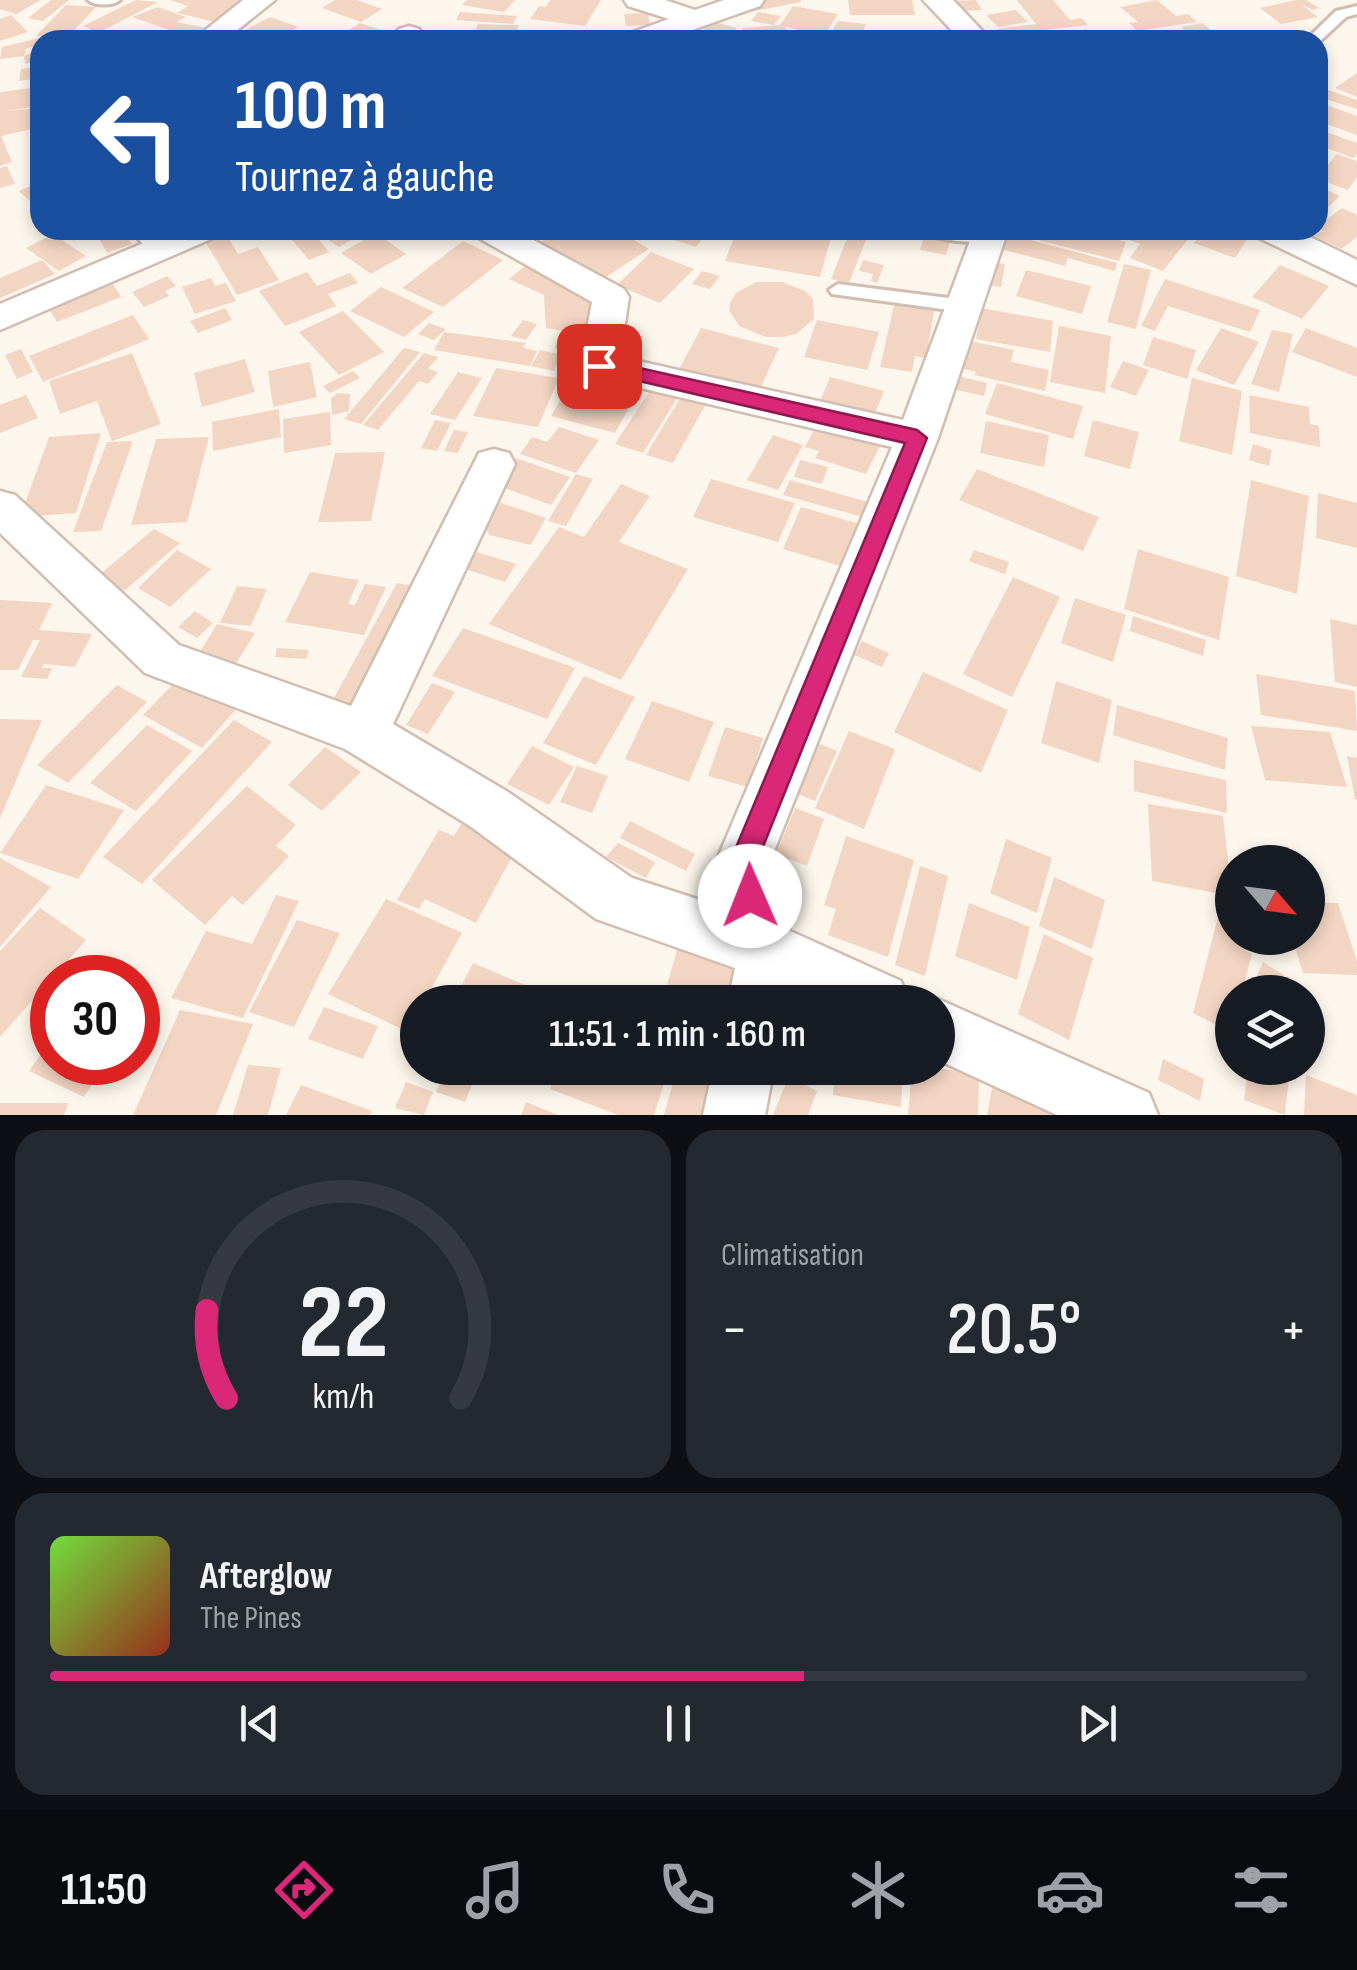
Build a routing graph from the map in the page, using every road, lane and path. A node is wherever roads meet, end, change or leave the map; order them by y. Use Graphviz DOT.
graph roads {
  1 [pos="96,0"];
  2 [pos="113,0"];
  3 [pos="261,0"];
  4 [pos="638,0"];
  5 [pos="750,0"];
  6 [pos="937,0"];
  7 [pos="1357,10"];
  8 [pos="692,18"];
  9 [pos="220,30"];
  10 [pos="662,30"];
  11 [pos="967,30"];
  12 [pos="1324,30"];
  13 [pos="149,240"];
  14 [pos="526,240"];
  15 [pos="987,240"];
  16 [pos="1289,240"];
  17 [pos="1357,274"];
  18 [pos="838,290"];
  19 [pos="964,306"];
  20 [pos="0,318"];
  21 [pos="917,438"];
  22 [pos="494,464"];
  23 [pos="0,508"];
  24 [pos="363,733"];
  25 [pos="768,951"];
  26 [pos="761,985"];
  27 [pos="843,985"];
  28 [pos="955,1037"];
  29 [pos="740,1085"];
  30 [pos="734,1115"];
  31 [pos="1127,1115"];
  1 -- 2 [label="lane"];
  3 -- 9 [label="street"];
  4 -- 8 [label="street"];
  5 -- 8 [label="street"];
  6 -- 11 [label="street"];
  7 -- 12 [label="lane"];
  8 -- 10 [label="street"];
  13 -- 20 [label="street"];
  14 -- 21 [label="street"];
  15 -- 19 [label="street"];
  16 -- 17 [label="street"];
  18 -- 19 [label="lane"];
  19 -- 21 [label="street"];
  21 -- 25 [label="street"];
  22 -- 24 [label="street"];
  23 -- 24 [label="street"];
  24 -- 25 [label="street"];
  25 -- 26 [label="street"];
  25 -- 27 [label="street"];
  28 -- 31 [label="street"];
  29 -- 30 [label="street"];
}
